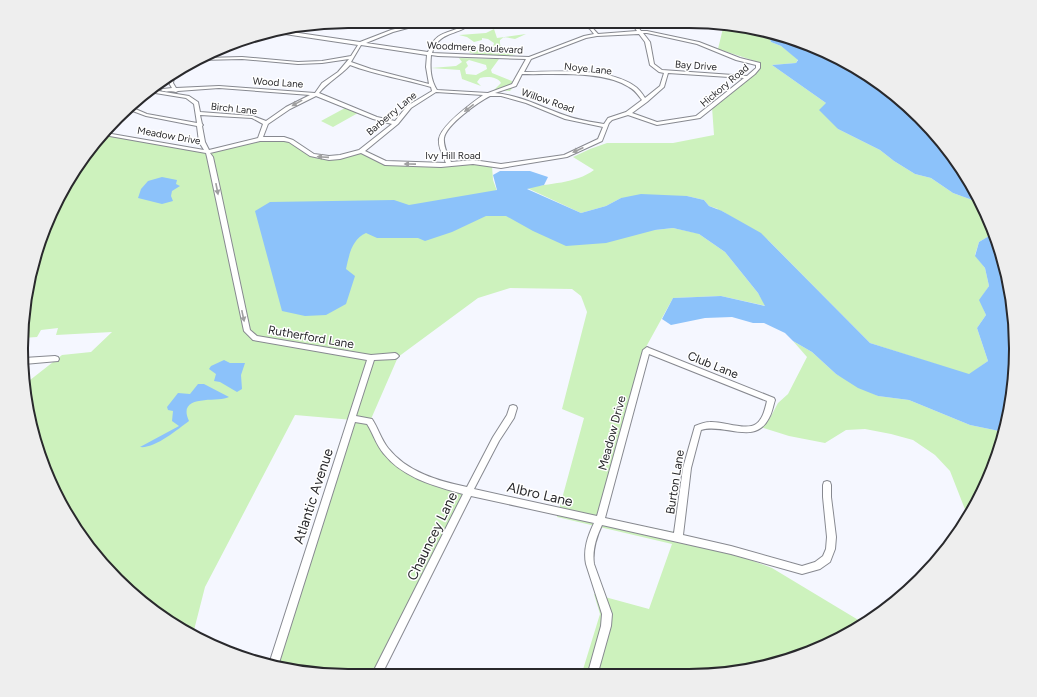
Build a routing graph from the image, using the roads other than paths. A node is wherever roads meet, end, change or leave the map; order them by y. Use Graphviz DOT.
graph roads {
  1 [pos="403,28"];
  2 [pos="458,28"];
  3 [pos="588,28"];
  4 [pos="637,28"];
  5 [pos="639,32"];
  6 [pos="292,34"];
  7 [pos="597,35"];
  8 [pos="360,44"];
  9 [pos="429,54"];
  10 [pos="352,57"];
  11 [pos="529,58"];
  12 [pos="212,59"];
  13 [pos="349,62"];
  14 [pos="758,64"];
  15 [pos="666,72"];
  16 [pos="521,73"];
  17 [pos="748,78"];
  18 [pos="171,81"];
  19 [pos="431,86"];
  20 [pos="174,89"];
  21 [pos="158,91"];
  22 [pos="435,91"];
  23 [pos="156,92"];
  24 [pos="490,93"];
  25 [pos="316,94"];
  26 [pos="187,98"];
  27 [pos="645,101"];
  28 [pos="134,110"];
  29 [pos="199,113"];
  30 [pos="628,113"];
  31 [pos="266,123"];
  32 [pos="396,123"];
  33 [pos="201,125"];
  34 [pos="606,126"];
  35 [pos="110,135"];
  36 [pos="260,139"];
  37 [pos="361,151"];
  38 [pos="206,152"];
  39 [pos="449,164"];
  40 [pos="647,350"];
  41 [pos="395,356"];
  42 [pos="371,358"];
  43 [pos="55,359"];
  44 [pos="29,361"];
  45 [pos="771,400"];
  46 [pos="513,408"];
  47 [pos="352,418"];
  48 [pos="827,485"];
  49 [pos="469,491"];
  50 [pos="600,521"];
  51 [pos="678,538"];
  52 [pos="275,660"];
  53 [pos="380,669"];
  54 [pos="594,669"];
  1 -- 8 [label="street"];
  2 -- 9 [label="street"];
  3 -- 7 [label="street"];
  4 -- 5 [label="street"];
  5 -- 7 [label="street, Woodmere Boulevard"];
  5 -- 14 [label="street, Woodmere Boulevard"];
  5 -- 15 [label="street"];
  6 -- 8 [label="street, Woodmere Boulevard"];
  7 -- 11 [label="street, Woodmere Boulevard"];
  8 -- 9 [label="street, Woodmere Boulevard"];
  8 -- 10 [label="street"];
  9 -- 11 [label="street, Woodmere Boulevard"];
  9 -- 19 [label="street, Barberry Lane"];
  10 -- 12 [label="street"];
  10 -- 13 [label="street"];
  11 -- 16 [label="street"];
  13 -- 19 [label="street"];
  13 -- 25 [label="street"];
  14 -- 17 [label="street, Hickory Road"];
  15 -- 17 [label="street, Bay Drive"];
  15 -- 27 [label="street, Ivy Hill Road"];
  16 -- 24 [label="street"];
  16 -- 27 [label="street, Noye Lane"];
  17 -- 30 [label="street, Hickory Road"];
  18 -- 20 [label="street"];
  19 -- 22 [label="street, Barberry Lane"];
  20 -- 21 [label="street, Wood Lane"];
  20 -- 25 [label="street, Wood Lane"];
  20 -- 26 [label="street"];
  22 -- 24 [label="street, Willow Road"];
  22 -- 32 [label="street, Barberry Lane"];
  23 -- 26 [label="street"];
  24 -- 34 [label="street, Willow Road"];
  24 -- 39 [label="street, one-way"];
  25 -- 31 [label="street, one-way"];
  25 -- 32 [label="street, Wood Lane"];
  26 -- 29 [label="street"];
  27 -- 30 [label="street, Ivy Hill Road"];
  28 -- 33 [label="street"];
  29 -- 31 [label="street, Birch Lane"];
  29 -- 33 [label="street"];
  30 -- 34 [label="street, Ivy Hill Road"];
  31 -- 36 [label="street"];
  32 -- 37 [label="street, Barberry Lane"];
  33 -- 38 [label="street"];
  34 -- 39 [label="street, Ivy Hill Road, one-way"];
  35 -- 38 [label="street, Meadow Drive"];
  37 -- 36 [label="street, one-way"];
  36 -- 38 [label="street"];
  39 -- 37 [label="street, Ivy Hill Road, one-way"];
  38 -- 42 [label="street, Rutherford Lane, one-way"];
  40 -- 45 [label="street, Club Lane"];
  40 -- 50 [label="street, Meadow Drive"];
  41 -- 42 [label="street"];
  42 -- 47 [label="street, Atlantic Avenue"];
  43 -- 44 [label="street"];
  45 -- 51 [label="street, Burton Lane"];
  46 -- 49 [label="street, Chauncey Lane"];
  47 -- 49 [label="street, Albro Lane"];
  47 -- 52 [label="street, Atlantic Avenue"];
  48 -- 51 [label="street, Albro Lane"];
  49 -- 50 [label="street, Albro Lane"];
  49 -- 53 [label="street, Chauncey Lane"];
  50 -- 51 [label="street, Albro Lane"];
  50 -- 54 [label="street, Meadow Drive"];
}
